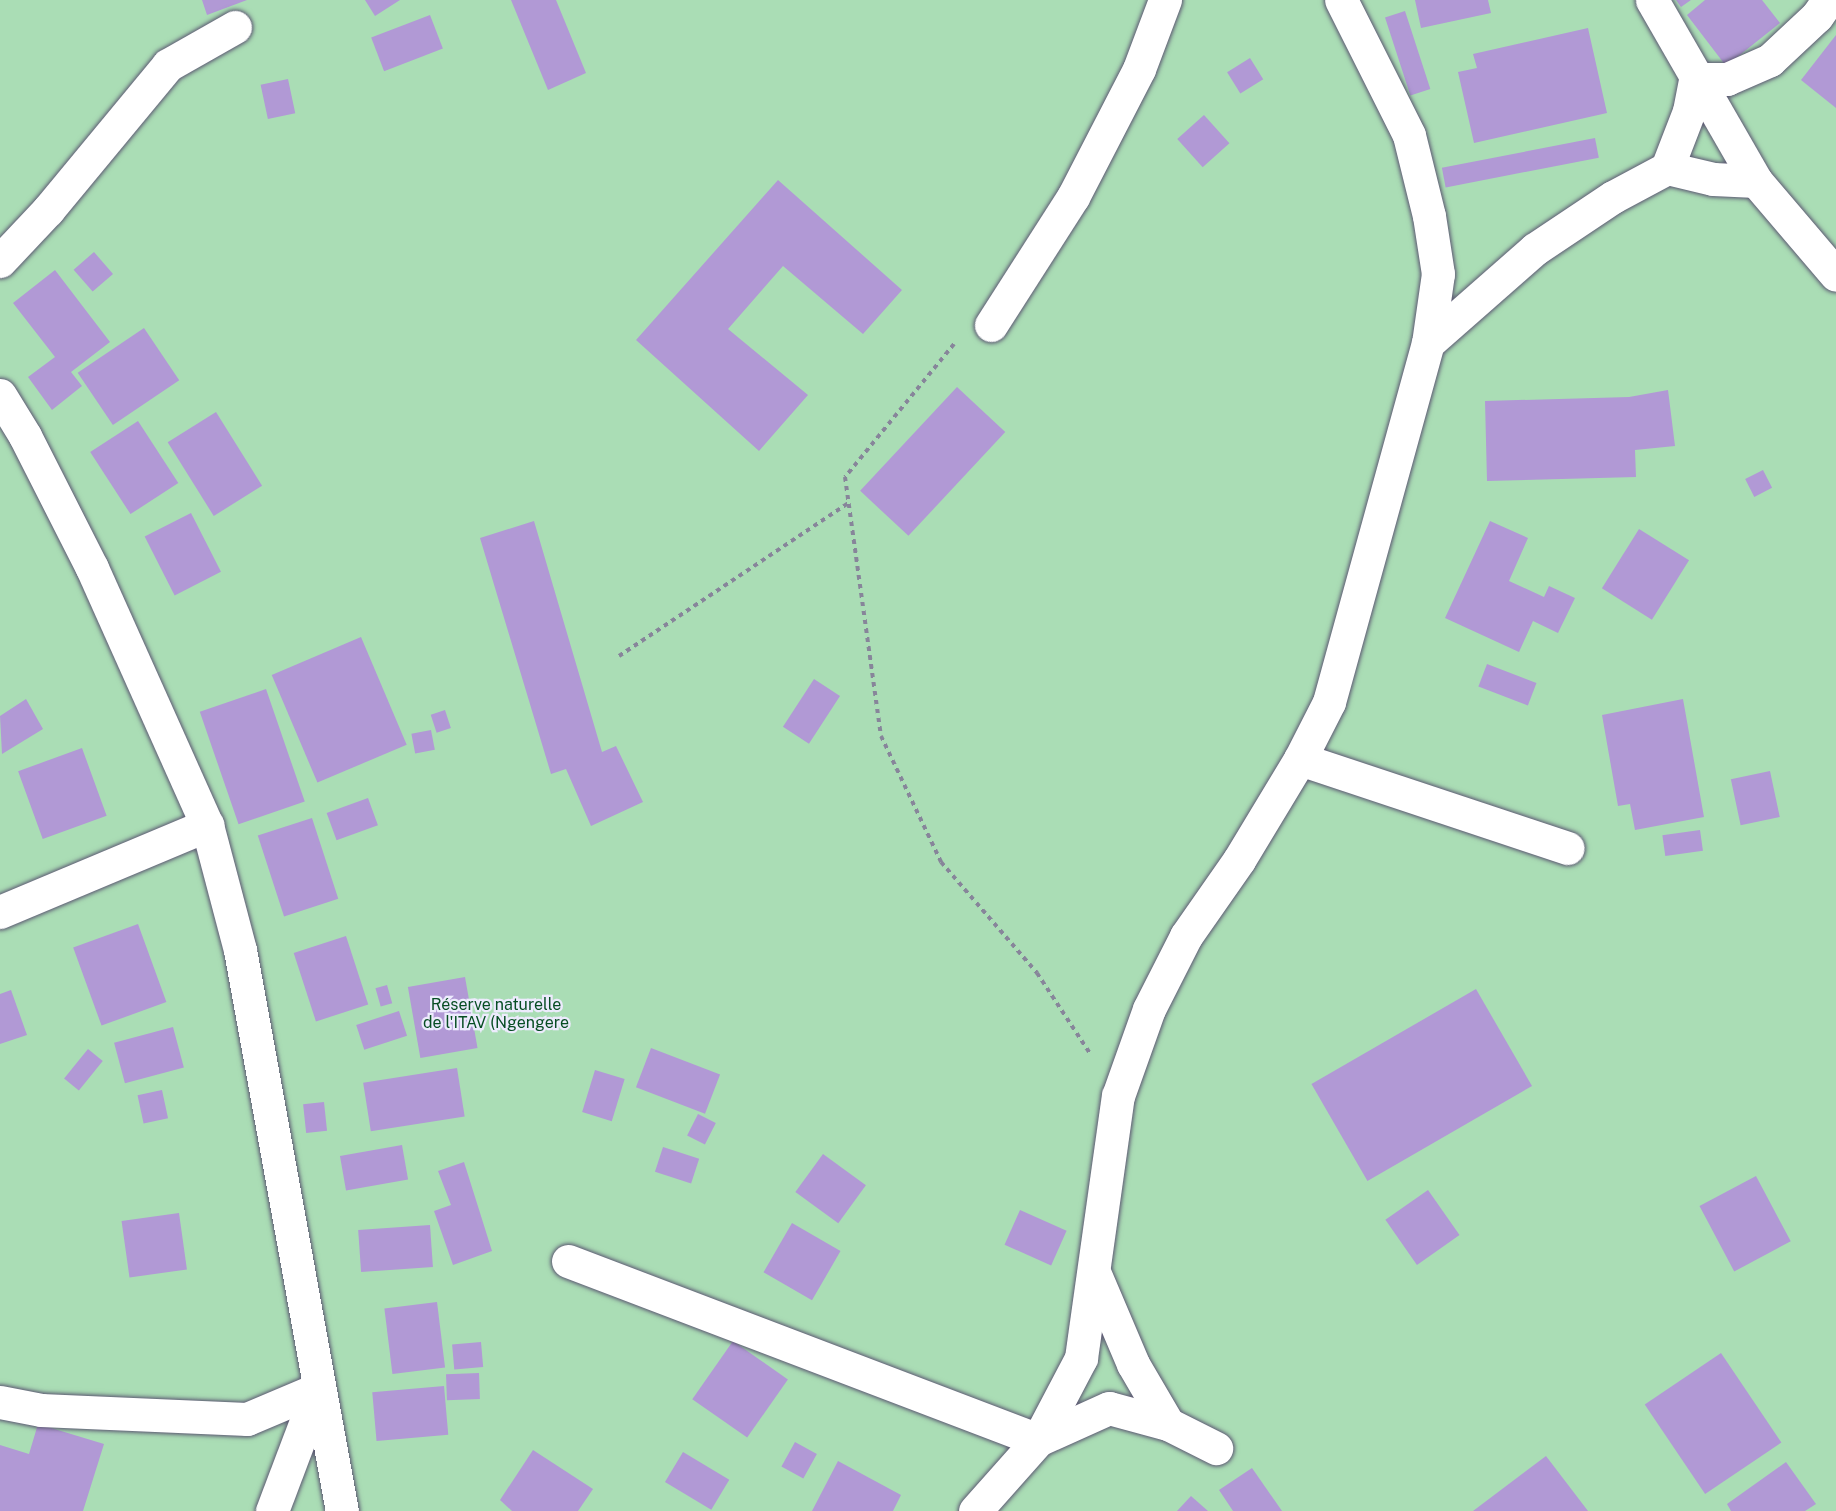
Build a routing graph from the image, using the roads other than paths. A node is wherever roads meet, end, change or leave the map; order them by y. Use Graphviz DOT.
graph roads {
  1 [pos="1165,0"];
  2 [pos="1341,0"];
  3 [pos="1652,0"];
  4 [pos="1828,0"];
  5 [pos="235,27"];
  6 [pos="1695,79"];
  7 [pos="1667,168"];
  8 [pos="1756,181"];
  9 [pos="0,261"];
  10 [pos="1836,275"];
  11 [pos="991,325"];
  12 [pos="1428,343"];
  13 [pos="0,395"];
  14 [pos="1300,759"];
  15 [pos="207,825"];
  16 [pos="1568,848"];
  17 [pos="0,912"];
  18 [pos="568,1261"];
  19 [pos="1093,1270"];
  20 [pos="318,1389"];
  21 [pos="0,1402"];
  22 [pos="1167,1424"];
  23 [pos="1038,1440"];
  24 [pos="1216,1448"];
  25 [pos="272,1511"];
  26 [pos="342,1511"];
  27 [pos="975,1511"];
  1 -- 11 [label="street"];
  2 -- 12 [label="street"];
  3 -- 6 [label="street"];
  4 -- 6 [label="street"];
  5 -- 9 [label="street"];
  6 -- 7 [label="street"];
  6 -- 8 [label="street"];
  7 -- 8 [label="street"];
  7 -- 12 [label="street"];
  8 -- 10 [label="street"];
  12 -- 14 [label="street"];
  13 -- 15 [label="street"];
  14 -- 16 [label="street"];
  14 -- 19 [label="street"];
  15 -- 17 [label="street"];
  15 -- 20 [label="street"];
  18 -- 23 [label="street"];
  19 -- 22 [label="street"];
  19 -- 23 [label="street"];
  20 -- 21 [label="street"];
  20 -- 25 [label="street"];
  20 -- 26 [label="street"];
  22 -- 23 [label="street"];
  22 -- 24 [label="street"];
  23 -- 27 [label="street"];
}
